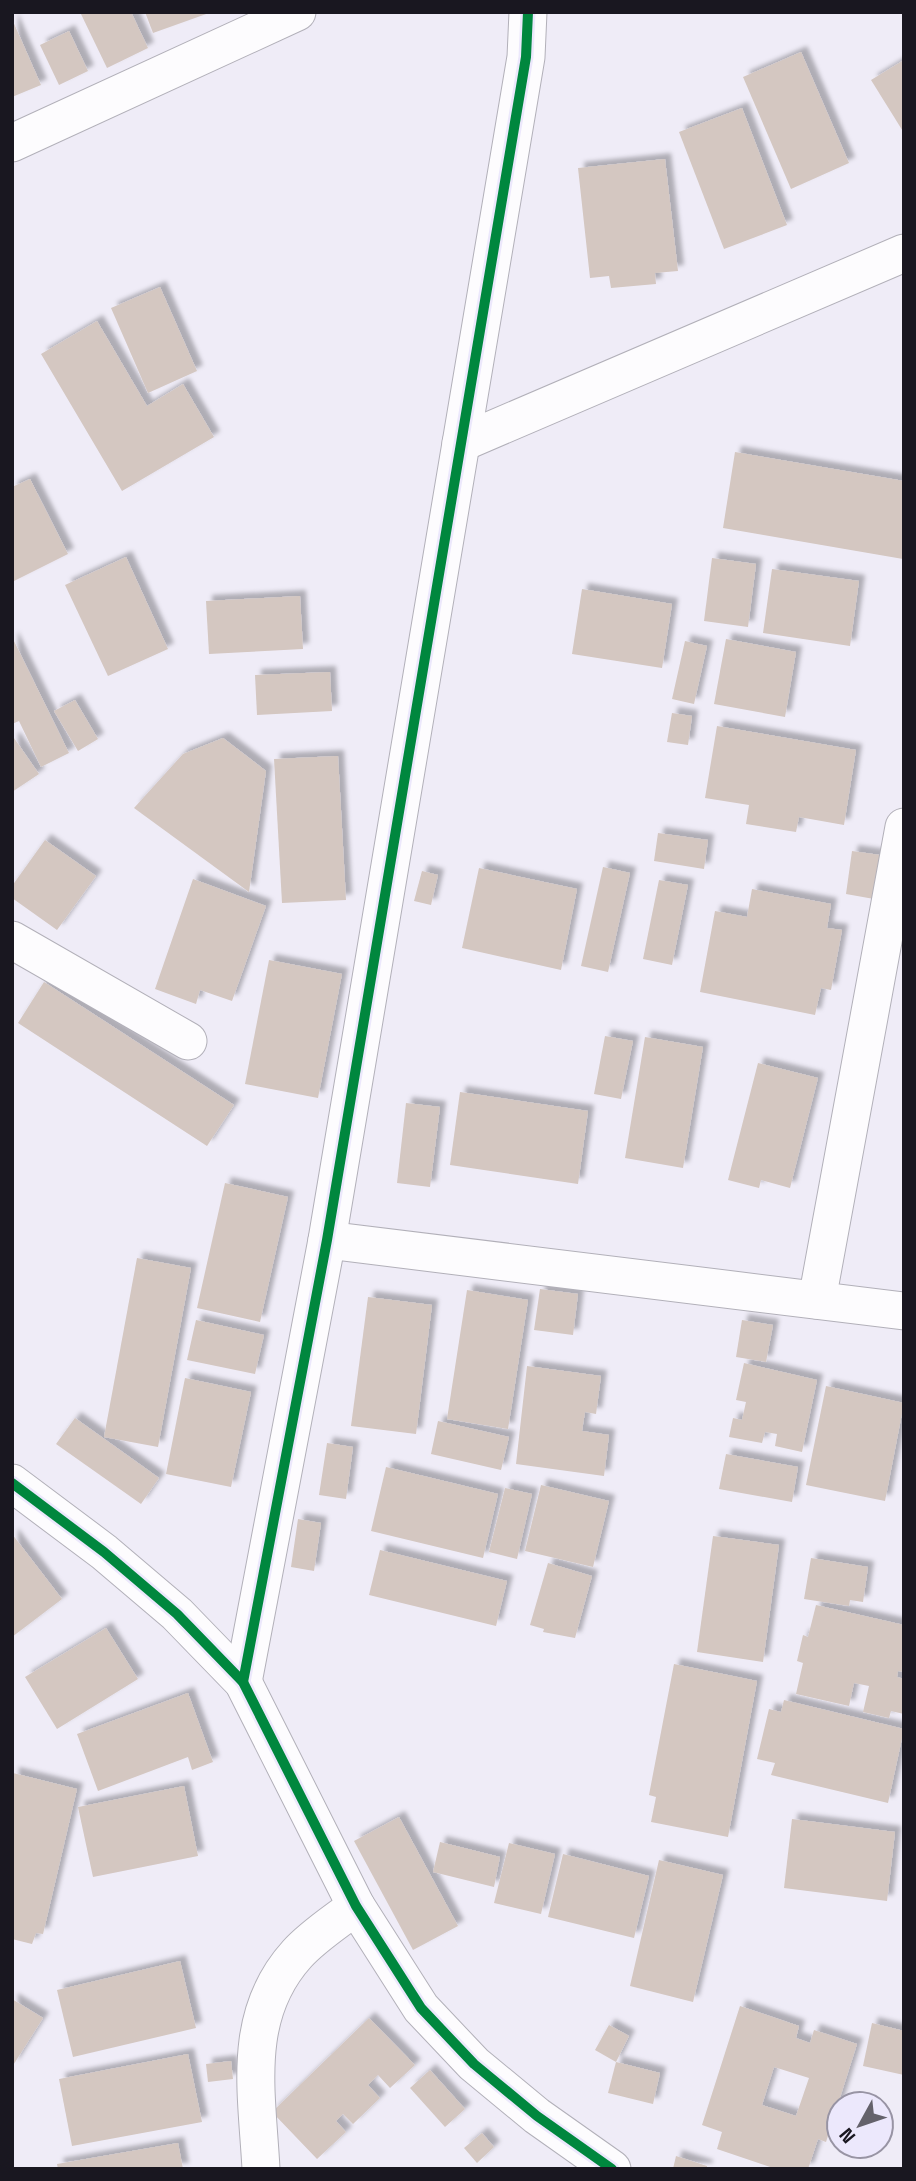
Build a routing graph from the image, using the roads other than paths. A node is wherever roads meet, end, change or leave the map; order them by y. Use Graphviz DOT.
graph roads {
  1 [pos="297,12"];
  2 [pos="528,12"];
  3 [pos="12,143"];
  4 [pos="904,254"];
  5 [pos="461,443"];
  6 [pos="904,827"];
  7 [pos="12,940"];
  8 [pos="188,1041"];
  9 [pos="327,1240"];
  10 [pos="817,1300"];
  11 [pos="904,1311"];
  12 [pos="12,1483"];
  13 [pos="243,1682"];
  14 [pos="356,1906"];
  15 [pos="261,2169"];
  16 [pos="612,2169"];
  1 -- 3 [label="street"];
  2 -- 5 [label="street"];
  4 -- 5 [label="street"];
  5 -- 9 [label="street"];
  6 -- 10 [label="street"];
  7 -- 8 [label="street"];
  9 -- 10 [label="street"];
  9 -- 13 [label="street"];
  10 -- 11 [label="street"];
  12 -- 13 [label="street"];
  13 -- 14 [label="street"];
  14 -- 15 [label="street"];
  14 -- 16 [label="street"];
}
